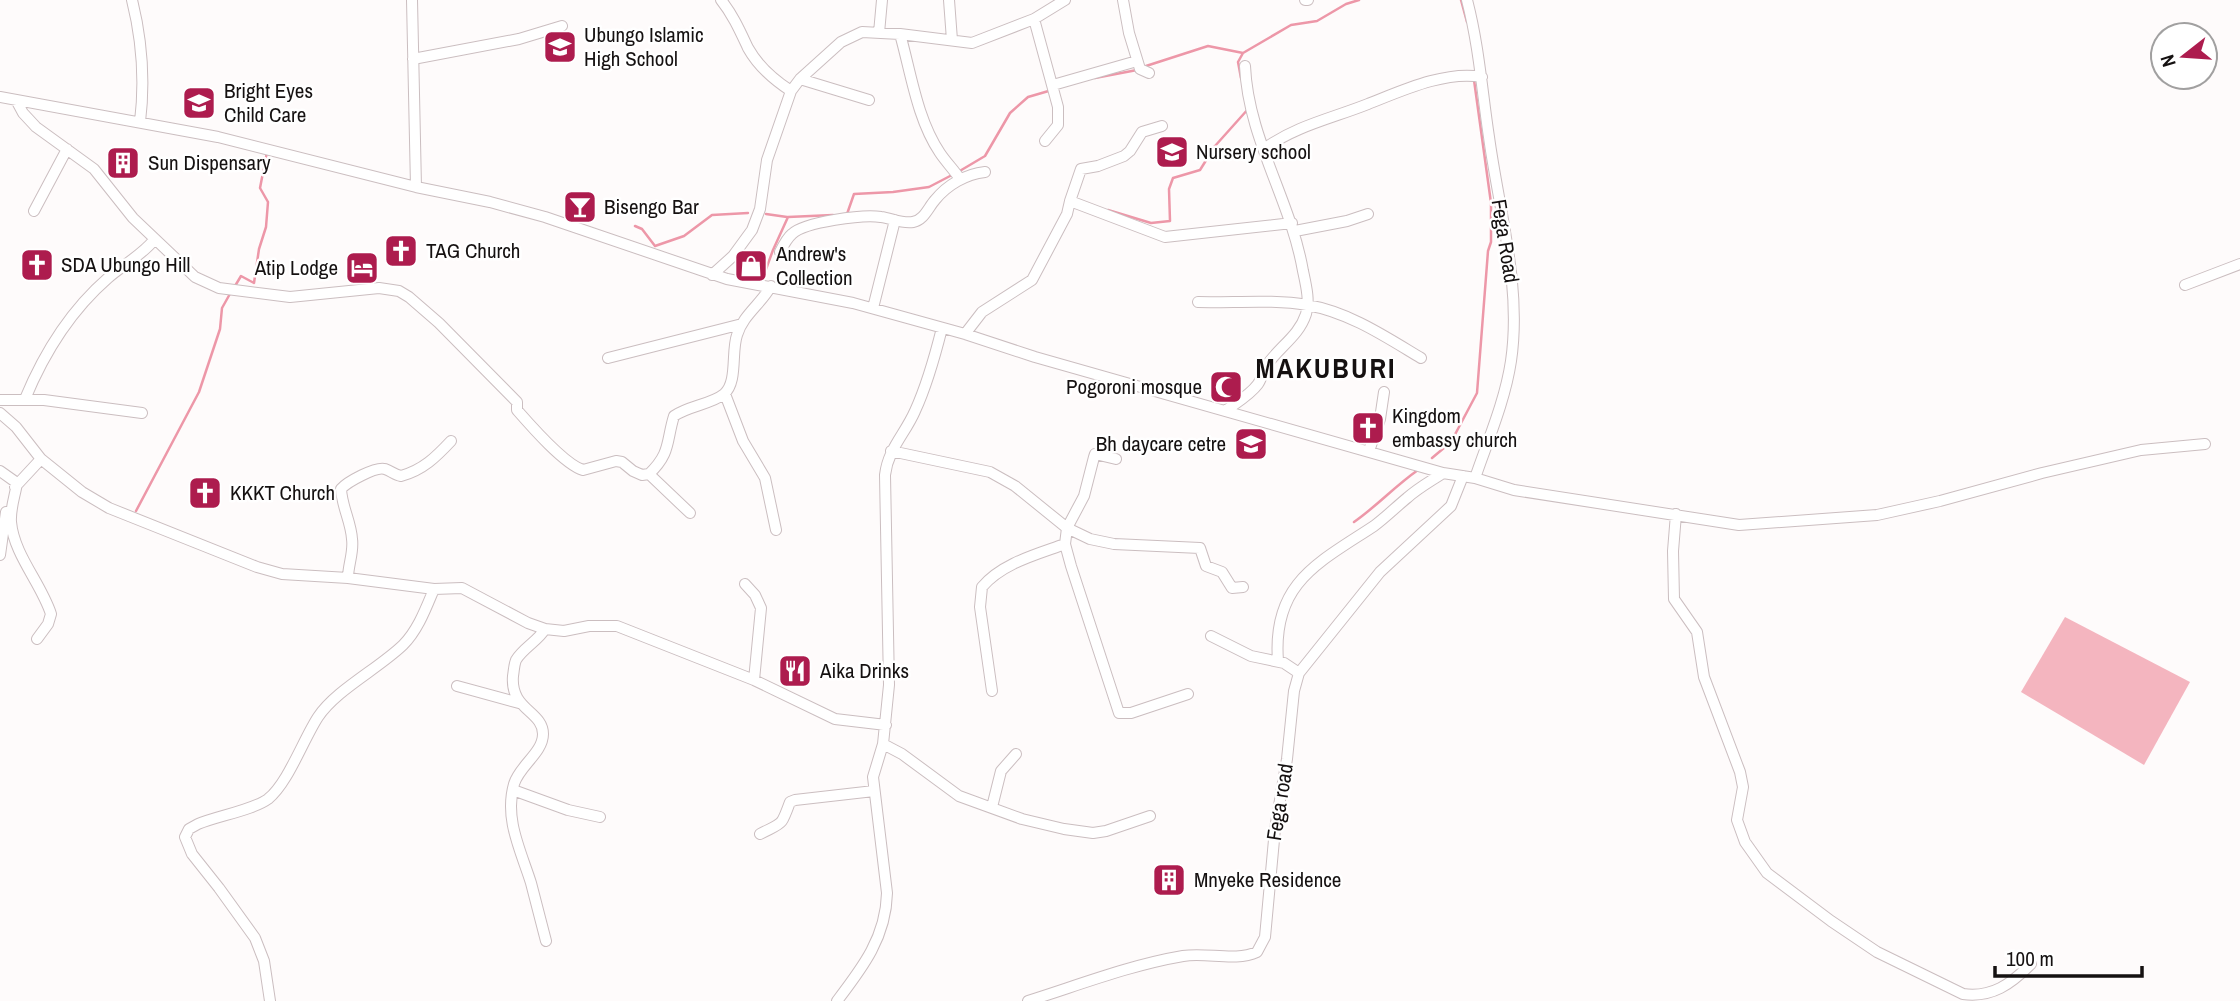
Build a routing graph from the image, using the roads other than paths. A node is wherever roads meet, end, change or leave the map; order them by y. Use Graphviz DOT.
graph roads {
  1 [pos="132,0"];
  2 [pos="412,0"];
  3 [pos="721,0"];
  4 [pos="882,0"];
  5 [pos="949,0"];
  6 [pos="1065,0"];
  7 [pos="1123,0"];
  8 [pos="1466,0"];
  9 [pos="1034,19"];
  10 [pos="562,26"];
  11 [pos="879,33"];
  12 [pos="900,34"];
  13 [pos="952,40"];
  14 [pos="413,59"];
  15 [pos="1137,61"];
  16 [pos="1245,66"];
  17 [pos="1149,73"];
  18 [pos="1482,77"];
  19 [pos="800,79"];
  20 [pos="1052,85"];
  21 [pos="791,91"];
  22 [pos="0,97"];
  23 [pos="16,100"];
  24 [pos="869,100"];
  25 [pos="140,122"];
  26 [pos="1162,125"];
  27 [pos="1045,141"];
  28 [pos="67,149"];
  29 [pos="1264,149"];
  30 [pos="985,172"];
  31 [pos="960,179"];
  32 [pos="416,187"];
  33 [pos="1070,201"];
  34 [pos="34,211"];
  35 [pos="1368,214"];
  36 [pos="895,220"];
  37 [pos="1293,227"];
  38 [pos="154,240"];
  39 [pos="780,251"];
  40 [pos="2240,264"];
  41 [pos="712,275"];
  42 [pos="2185,285"];
  43 [pos="771,286"];
  44 [pos="1198,302"];
  45 [pos="1308,305"];
  46 [pos="873,308"];
  47 [pos="742,324"];
  48 [pos="942,328"];
  49 [pos="965,334"];
  50 [pos="608,358"];
  51 [pos="1421,358"];
  52 [pos="1384,392"];
  53 [pos="725,394"];
  54 [pos="25,399"];
  55 [pos="0,400"];
  56 [pos="1224,411"];
  57 [pos="0,413"];
  58 [pos="142,413"];
  59 [pos="451,441"];
  60 [pos="2205,444"];
  61 [pos="891,451"];
  62 [pos="1369,451"];
  63 [pos="41,459"];
  64 [pos="1116,459"];
  65 [pos="0,471"];
  66 [pos="1443,473"];
  67 [pos="649,474"];
  68 [pos="1463,477"];
  69 [pos="1475,478"];
  70 [pos="17,483"];
  71 [pos="690,513"];
  72 [pos="1676,514"];
  73 [pos="1067,528"];
  74 [pos="776,530"];
  75 [pos="1065,544"];
  76 [pos="0,555"];
  77 [pos="348,578"];
  78 [pos="744,584"];
  79 [pos="1243,587"];
  80 [pos="434,589"];
  81 [pos="545,629"];
  82 [pos="1211,636"];
  83 [pos="37,639"];
  84 [pos="1278,661"];
  85 [pos="1299,673"];
  86 [pos="754,680"];
  87 [pos="457,686"];
  88 [pos="992,691"];
  89 [pos="1188,694"];
  90 [pos="519,704"];
  91 [pos="886,724"];
  92 [pos="883,744"];
  93 [pos="1016,754"];
  94 [pos="513,790"];
  95 [pos="873,791"];
  96 [pos="992,807"];
  97 [pos="1150,816"];
  98 [pos="600,817"];
  99 [pos="760,834"];
  100 [pos="545,941"];
  101 [pos="2031,964"];
  102 [pos="270,1001"];
  103 [pos="837,1001"];
  104 [pos="1028,1001"];
  1 -- 25 [label="street"];
  2 -- 14 [label="street"];
  3 -- 21 [label="street"];
  4 -- 11 [label="street"];
  5 -- 13 [label="street"];
  6 -- 9 [label="street"];
  7 -- 15 [label="street"];
  8 -- 18 [label="street, Fega Road"];
  9 -- 13 [label="street"];
  9 -- 20 [label="street"];
  10 -- 14 [label="street"];
  11 -- 12 [label="street"];
  11 -- 19 [label="street"];
  12 -- 13 [label="street"];
  12 -- 31 [label="street"];
  14 -- 32 [label="street"];
  15 -- 17 [label="street"];
  15 -- 20 [label="street"];
  16 -- 29 [label="street"];
  18 -- 29 [label="street"];
  18 -- 69 [label="street, Fega Road"];
  19 -- 21 [label="street"];
  19 -- 24 [label="street"];
  20 -- 27 [label="street"];
  21 -- 41 [label="street"];
  22 -- 23 [label="street"];
  23 -- 25 [label="street"];
  23 -- 28 [label="street"];
  25 -- 32 [label="street"];
  26 -- 33 [label="street"];
  28 -- 34 [label="street"];
  28 -- 38 [label="street"];
  29 -- 37 [label="street"];
  30 -- 31 [label="street"];
  31 -- 36 [label="street"];
  32 -- 41 [label="street"];
  33 -- 37 [label="street"];
  33 -- 49 [label="street"];
  35 -- 37 [label="street"];
  36 -- 39 [label="street"];
  36 -- 46 [label="street"];
  37 -- 45 [label="street"];
  38 -- 54 [label="street"];
  38 -- 67 [label="street"];
  40 -- 42 [label="street"];
  41 -- 43 [label="street"];
  43 -- 46 [label="street"];
  43 -- 47 [label="street"];
  44 -- 45 [label="street"];
  45 -- 51 [label="street"];
  45 -- 56 [label="street"];
  46 -- 48 [label="street"];
  47 -- 50 [label="street"];
  47 -- 53 [label="street"];
  48 -- 49 [label="street"];
  48 -- 61 [label="street"];
  49 -- 56 [label="street"];
  52 -- 62 [label="street"];
  53 -- 67 [label="street"];
  53 -- 74 [label="street"];
  54 -- 55 [label="street"];
  54 -- 58 [label="street"];
  56 -- 62 [label="street"];
  57 -- 63 [label="street"];
  59 -- 77 [label="street"];
  60 -- 72 [label="street"];
  61 -- 73 [label="street"];
  61 -- 91 [label="street"];
  62 -- 66 [label="street"];
  63 -- 70 [label="street"];
  63 -- 77 [label="street"];
  64 -- 73 [label="street"];
  65 -- 70 [label="street"];
  66 -- 68 [label="street"];
  66 -- 84 [label="street"];
  67 -- 71 [label="street"];
  68 -- 69 [label="street"];
  68 -- 85 [label="street, Fega road"];
  69 -- 72 [label="street"];
  70 -- 76 [label="street"];
  70 -- 83 [label="street"];
  72 -- 101 [label="street"];
  73 -- 75 [label="street"];
  73 -- 79 [label="street"];
  75 -- 88 [label="street"];
  75 -- 89 [label="street"];
  77 -- 80 [label="street"];
  78 -- 86 [label="street"];
  80 -- 81 [label="street"];
  80 -- 102 [label="street"];
  81 -- 86 [label="street"];
  81 -- 90 [label="street"];
  82 -- 84 [label="street"];
  84 -- 85 [label="street"];
  85 -- 104 [label="street, Fega road"];
  86 -- 91 [label="street"];
  87 -- 90 [label="street"];
  90 -- 94 [label="street"];
  91 -- 92 [label="street"];
  92 -- 95 [label="street"];
  92 -- 96 [label="street"];
  93 -- 96 [label="street"];
  94 -- 98 [label="street"];
  94 -- 100 [label="street"];
  95 -- 99 [label="street"];
  95 -- 103 [label="street"];
  96 -- 97 [label="street"];
}
